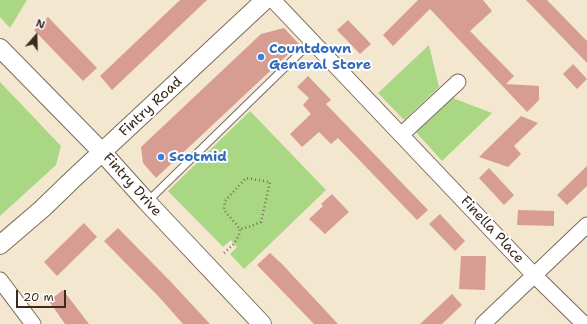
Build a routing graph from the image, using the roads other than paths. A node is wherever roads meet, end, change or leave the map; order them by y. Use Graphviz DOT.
graph roads {
  1 [pos="265,0"];
  2 [pos="273,0"];
  3 [pos="312,41"];
  4 [pos="0,48"];
  5 [pos="458,82"];
  6 [pos="401,135"];
  7 [pos="102,152"];
  8 [pos="146,202"];
  9 [pos="587,225"];
  10 [pos="0,245"];
  11 [pos="534,275"];
  12 [pos="0,280"];
  13 [pos="33,324"];
  14 [pos="262,324"];
  15 [pos="483,324"];
  16 [pos="584,324"];
  1 -- 7 [label="street, Fintry Road"];
  2 -- 3 [label="street, Finella Place"];
  3 -- 6 [label="street, Finella Place"];
  3 -- 8 [label="lane"];
  4 -- 7 [label="street, Fintry Drive"];
  5 -- 6 [label="street"];
  6 -- 11 [label="street, Finella Place"];
  7 -- 8 [label="street, Fintry Drive"];
  7 -- 10 [label="street, Fintry Road"];
  8 -- 14 [label="street, Fintry Drive"];
  9 -- 11 [label="street"];
  11 -- 15 [label="street"];
  11 -- 16 [label="street, Finella Place"];
  12 -- 13 [label="street"];
}
